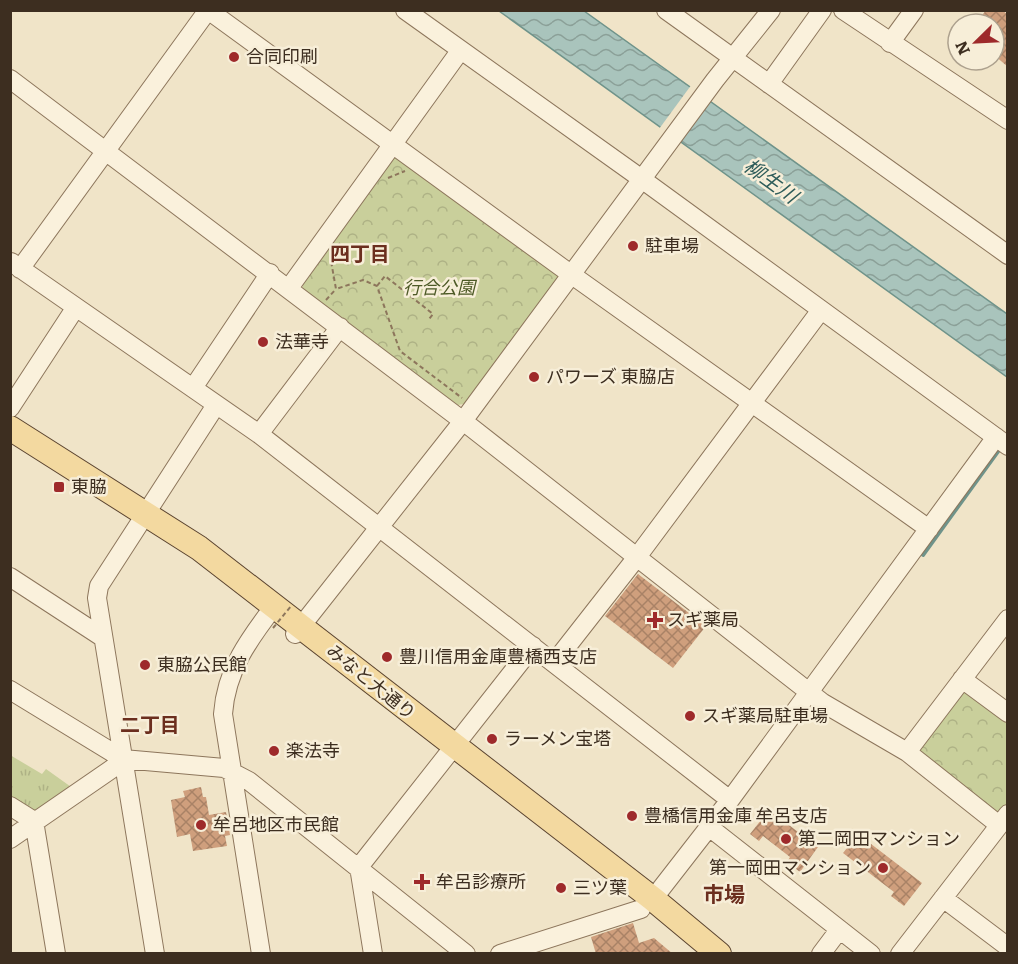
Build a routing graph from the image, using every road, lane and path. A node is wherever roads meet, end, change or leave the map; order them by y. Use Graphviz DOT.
graph roads {
  1 [pos="405,10"];
  2 [pos="771,10"];
  3 [pos="822,10"];
  4 [pos="843,10"];
  5 [pos="914,10"];
  6 [pos="674,13"];
  7 [pos="890,43"];
  8 [pos="460,51"];
  9 [pos="733,58"];
  10 [pos="12,84"];
  11 [pos="769,84"];
  12 [pos="1008,120"];
  13 [pos="392,145"];
  14 [pos="106,151"];
  15 [pos="405,171"];
  16 [pos="387,178"];
  17 [pos="642,180"];
  18 [pos="338,238"];
  19 [pos="1008,255"];
  20 [pos="15,265"];
  21 [pos="270,273"];
  22 [pos="572,275"];
  23 [pos="377,286"];
  24 [pos="289,288"];
  25 [pos="336,289"];
  26 [pos="322,305"];
  27 [pos="76,307"];
  28 [pos="821,310"];
  29 [pos="429,319"];
  30 [pos="340,327"];
  31 [pos="193,388"];
  32 [pos="464,399"];
  33 [pos="751,404"];
  34 [pos="216,405"];
  35 [pos="10,408"];
  36 [pos="464,421"];
  37 [pos="10,428"];
  38 [pos="259,434"];
  39 [pos="10,441"];
  40 [pos="1002,442"];
  41 [pos="141,520"];
  42 [pos="381,527"];
  43 [pos="929,529"];
  44 [pos="637,557"];
  45 [pos="10,577"];
  46 [pos="284,619"];
  47 [pos="1008,619"];
  48 [pos="102,637"];
  49 [pos="533,646"];
  50 [pos="554,663"];
  51 [pos="962,679"];
  52 [pos="10,690"];
  53 [pos="809,692"];
  54 [pos="1008,713"];
  55 [pos="450,751"];
  56 [pos="907,752"];
  57 [pos="123,759"];
  58 [pos="233,773"];
  59 [pos="730,800"];
  60 [pos="10,806"];
  61 [pos="1003,819"];
  62 [pos="34,821"];
  63 [pos="709,827"];
  64 [pos="10,839"];
  65 [pos="359,867"];
  66 [pos="943,898"];
  67 [pos="647,904"];
  68 [pos="839,930"];
  69 [pos="1008,947"];
  70 [pos="56,954"];
  71 [pos="155,954"];
  72 [pos="261,954"];
  73 [pos="373,954"];
  74 [pos="466,954"];
  75 [pos="500,954"];
  76 [pos="697,954"];
  77 [pos="719,954"];
  78 [pos="821,954"];
  79 [pos="871,954"];
  80 [pos="900,954"];
  1 -- 8 [label="street"];
  2 -- 9 [label="street"];
  3 -- 11 [label="street"];
  4 -- 7 [label="street"];
  5 -- 7 [label="street"];
  6 -- 9 [label="street"];
  7 -- 12 [label="street"];
  8 -- 13 [label="street"];
  8 -- 17 [label="street"];
  9 -- 11 [label="street"];
  9 -- 17 [label="street"];
  10 -- 14 [label="street"];
  11 -- 19 [label="street"];
  13 -- 14 [label="street"];
  13 -- 22 [label="street"];
  13 -- 24 [label="street"];
  14 -- 20 [label="street"];
  14 -- 21 [label="street"];
  15 -- 16 [label="path"];
  17 -- 22 [label="street"];
  17 -- 28 [label="street"];
  18 -- 25 [label="path"];
  20 -- 27 [label="street"];
  21 -- 24 [label="street"];
  21 -- 31 [label="street"];
  22 -- 33 [label="street"];
  22 -- 36 [label="street"];
  23 -- 25 [label="path"];
  23 -- 29 [label="path"];
  23 -- 32 [label="path"];
  24 -- 30 [label="street"];
  25 -- 26 [label="path"];
  27 -- 31 [label="street"];
  27 -- 35 [label="street"];
  28 -- 33 [label="street"];
  28 -- 40 [label="street"];
  30 -- 36 [label="street"];
  30 -- 38 [label="street"];
  31 -- 34 [label="street"];
  33 -- 43 [label="street"];
  33 -- 44 [label="street"];
  34 -- 38 [label="street"];
  34 -- 41 [label="street"];
  36 -- 42 [label="street"];
  36 -- 44 [label="street"];
  37 -- 41 [label="main road, みなと大通り"];
  38 -- 42 [label="street"];
  39 -- 41 [label="main road, みなと大通り"];
  40 -- 43 [label="street"];
  41 -- 46 [label="main road, みなと大通り"];
  41 -- 48 [label="street"];
  42 -- 46 [label="street"];
  42 -- 49 [label="street"];
  43 -- 53 [label="street"];
  44 -- 50 [label="street"];
  44 -- 53 [label="street"];
  45 -- 48 [label="street"];
  46 -- 55 [label="main road, みなと大通り"];
  46 -- 58 [label="street"];
  47 -- 51 [label="street"];
  48 -- 57 [label="street"];
  49 -- 50 [label="street"];
  49 -- 55 [label="street"];
  50 -- 59 [label="street"];
  51 -- 54 [label="street"];
  51 -- 56 [label="street"];
  52 -- 57 [label="street"];
  53 -- 56 [label="street"];
  53 -- 59 [label="street"];
  55 -- 65 [label="street"];
  55 -- 67 [label="main road, みなと大通り"];
  56 -- 61 [label="street"];
  57 -- 58 [label="street"];
  57 -- 62 [label="street"];
  57 -- 71 [label="street"];
  58 -- 65 [label="street"];
  58 -- 72 [label="street"];
  59 -- 63 [label="street"];
  60 -- 62 [label="street"];
  61 -- 66 [label="street"];
  62 -- 64 [label="street"];
  62 -- 70 [label="street"];
  63 -- 67 [label="street"];
  63 -- 68 [label="street"];
  65 -- 73 [label="street"];
  65 -- 74 [label="street"];
  66 -- 69 [label="street"];
  66 -- 80 [label="street"];
  67 -- 75 [label="street"];
  67 -- 76 [label="main road, みなと大通り"];
  67 -- 77 [label="main road, みなと大通り"];
  68 -- 78 [label="street"];
  68 -- 79 [label="street"];
}
